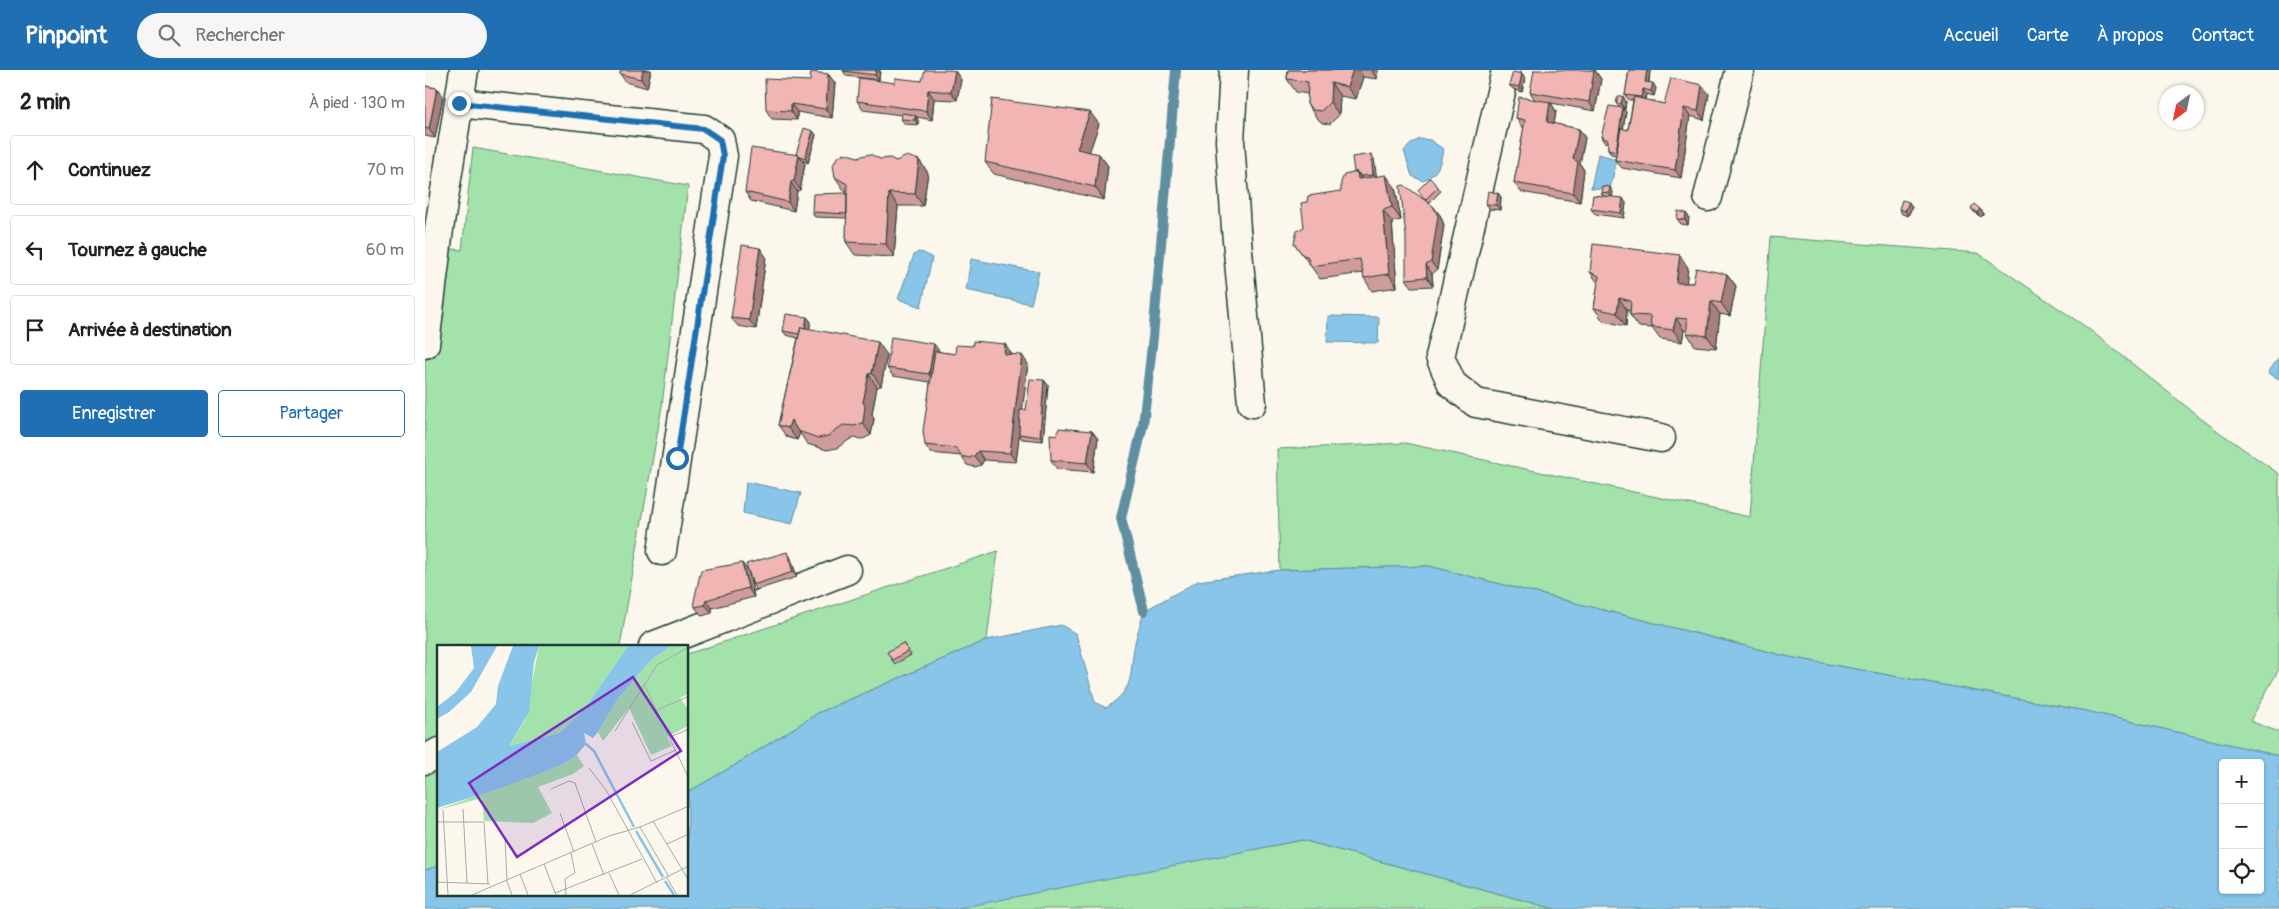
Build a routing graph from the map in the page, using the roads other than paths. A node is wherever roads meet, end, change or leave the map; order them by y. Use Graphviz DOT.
graph roads {
  1 [pos="465,70"];
  2 [pos="1235,70"];
  3 [pos="1506,70"];
  4 [pos="1739,70"];
  5 [pos="459,103"];
  6 [pos="1708,197"];
  7 [pos="432,228"];
  8 [pos="425,344"];
  9 [pos="1252,404"];
  10 [pos="1661,438"];
  11 [pos="662,552"];
  12 [pos="847,570"];
  13 [pos="656,645"];
  14 [pos="437,753"];
  15 [pos="425,760"];
  1 -- 5 [label="street"];
  2 -- 9 [label="street"];
  3 -- 10 [label="street"];
  4 -- 6 [label="street"];
  5 -- 7 [label="street"];
  5 -- 11 [label="street"];
  7 -- 8 [label="street"];
  12 -- 13 [label="street"];
  14 -- 15 [label="street"];
}
